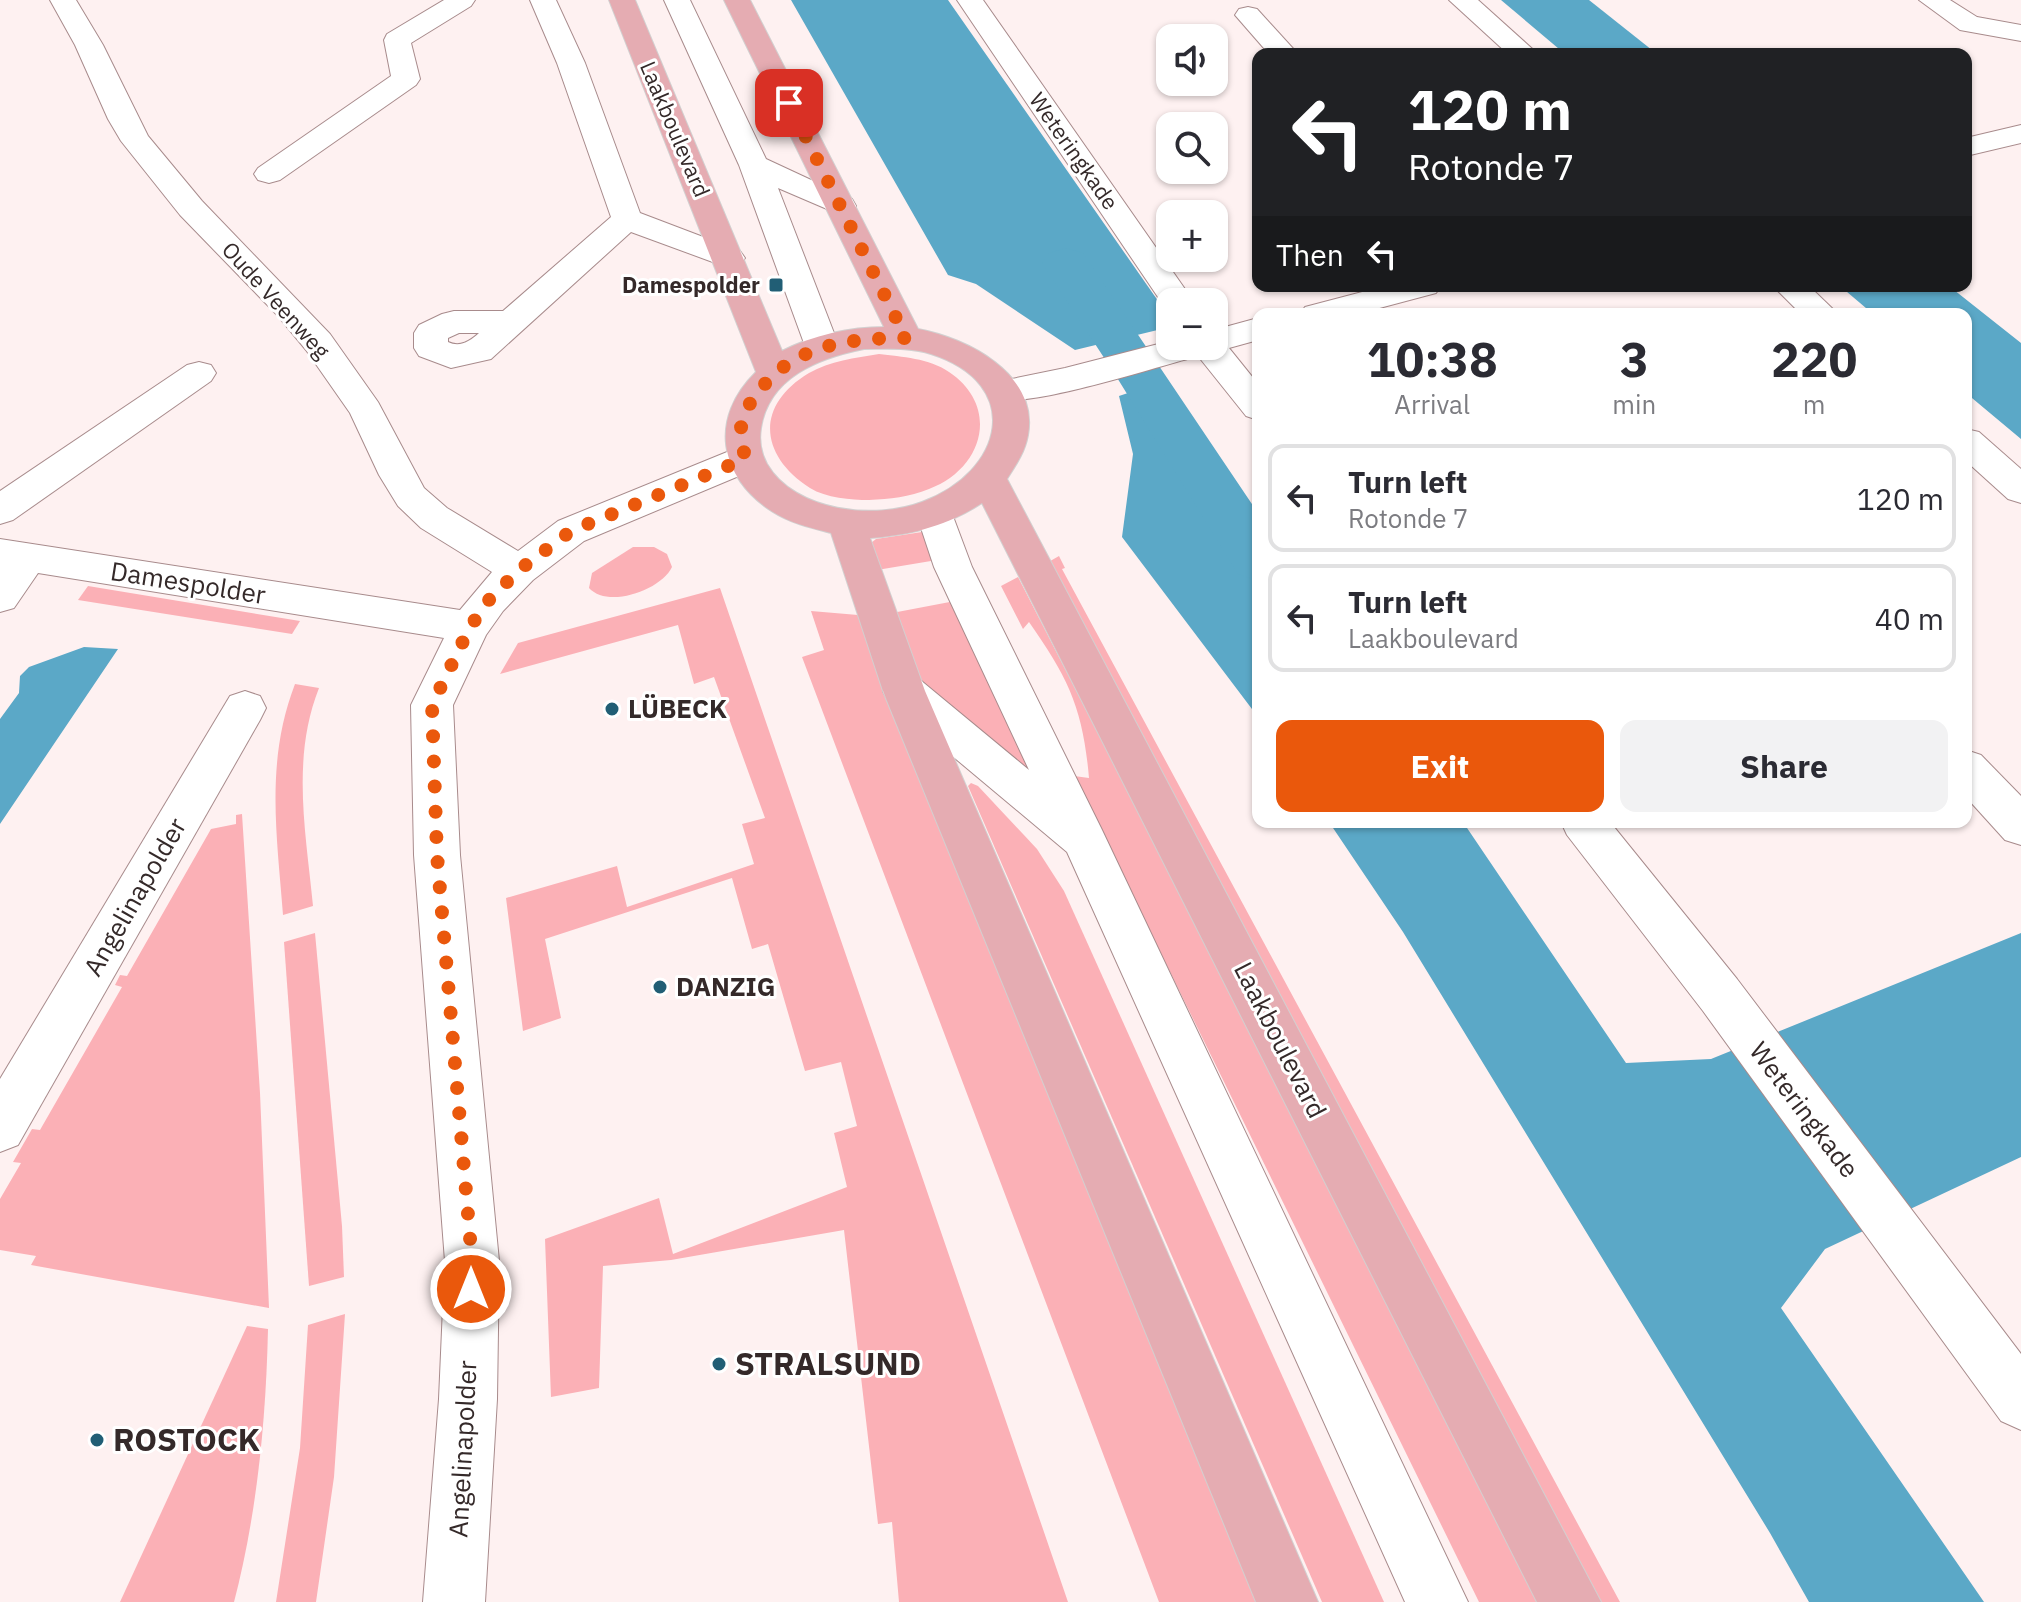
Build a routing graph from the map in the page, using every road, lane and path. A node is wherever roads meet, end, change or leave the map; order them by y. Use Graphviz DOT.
graph roads {
  1 [pos="63,0"];
  2 [pos="462,0"];
  3 [pos="543,0"];
  4 [pos="622,0"];
  5 [pos="677,0"];
  6 [pos="737,0"];
  7 [pos="970,0"];
  8 [pos="1462,0"];
  9 [pos="1932,0"];
  10 [pos="1248,15"];
  11 [pos="2021,33"];
  12 [pos="1278,48"];
  13 [pos="1508,48"];
  14 [pos="2021,134"];
  15 [pos="1972,146"];
  16 [pos="754,165"];
  17 [pos="269,174"];
  18 [pos="841,206"];
  19 [pos="627,219"];
  20 [pos="729,258"];
  21 [pos="1168,288"];
  22 [pos="1402,292"];
  23 [pos="1796,292"];
  24 [pos="1340,308"];
  25 [pos="1814,308"];
  26 [pos="512,322"];
  27 [pos="1252,331"];
  28 [pos="1228,337"];
  29 [pos="906,338"];
  30 [pos="822,346"];
  31 [pos="1156,356"];
  32 [pos="1220,360"];
  33 [pos="199,373"];
  34 [pos="774,373"];
  35 [pos="1004,391"];
  36 [pos="1252,400"];
  37 [pos="1972,449"];
  38 [pos="745,459"];
  39 [pos="988,479"];
  40 [pos="1994,479"];
  41 [pos="0,510"];
  42 [pos="935,513"];
  43 [pos="846,522"];
  44 [pos="15,555"];
  45 [pos="519,570"];
  46 [pos="0,597"];
  47 [pos="470,627"];
  48 [pos="904,691"];
  49 [pos="245,708"];
  50 [pos="1972,774"];
  51 [pos="2021,826"];
  52 [pos="1588,828"];
  53 [pos="1086,844"];
  54 [pos="0,1127"];
  55 [pos="2021,1401"];
  56 [pos="454,1602"];
  57 [pos="1287,1602"];
  58 [pos="1437,1602"];
  59 [pos="1570,1602"];
  1 -- 45 [label="street, Oude Veenweg"];
  2 -- 17 [label="street"];
  3 -- 19 [label="street"];
  4 -- 20 [label="main road, Laakboulevard"];
  5 -- 16 [label="street"];
  6 -- 18 [label="main road"];
  7 -- 21 [label="street, Weteringkade"];
  8 -- 13 [label="street"];
  9 -- 11 [label="street"];
  10 -- 12 [label="street"];
  14 -- 15 [label="street"];
  16 -- 18 [label="street"];
  16 -- 30 [label="street"];
  18 -- 29 [label="main road"];
  19 -- 20 [label="street"];
  19 -- 26 [label="street"];
  20 -- 34 [label="main road, Laakboulevard"];
  22 -- 24 [label="street"];
  23 -- 25 [label="street"];
  27 -- 28 [label="street"];
  29 -- 30 [label="main road"];
  29 -- 35 [label="main road"];
  30 -- 34 [label="main road"];
  31 -- 35 [label="street"];
  32 -- 36 [label="street"];
  33 -- 41 [label="street"];
  34 -- 38 [label="main road"];
  35 -- 39 [label="main road"];
  37 -- 40 [label="street"];
  38 -- 43 [label="main road"];
  38 -- 45 [label="street, Angelinapolder"];
  39 -- 42 [label="main road"];
  39 -- 59 [label="main road, Laakboulevard"];
  42 -- 43 [label="main road"];
  42 -- 53 [label="street"];
  43 -- 48 [label="main road"];
  44 -- 46 [label="street"];
  44 -- 47 [label="street, Damespolder"];
  45 -- 47 [label="street, Angelinapolder"];
  47 -- 56 [label="street, Angelinapolder"];
  48 -- 53 [label="street"];
  48 -- 57 [label="main road"];
  49 -- 54 [label="street, Angelinapolder"];
  50 -- 51 [label="street"];
  52 -- 55 [label="street, Weteringkade"];
  53 -- 58 [label="street"];
}
